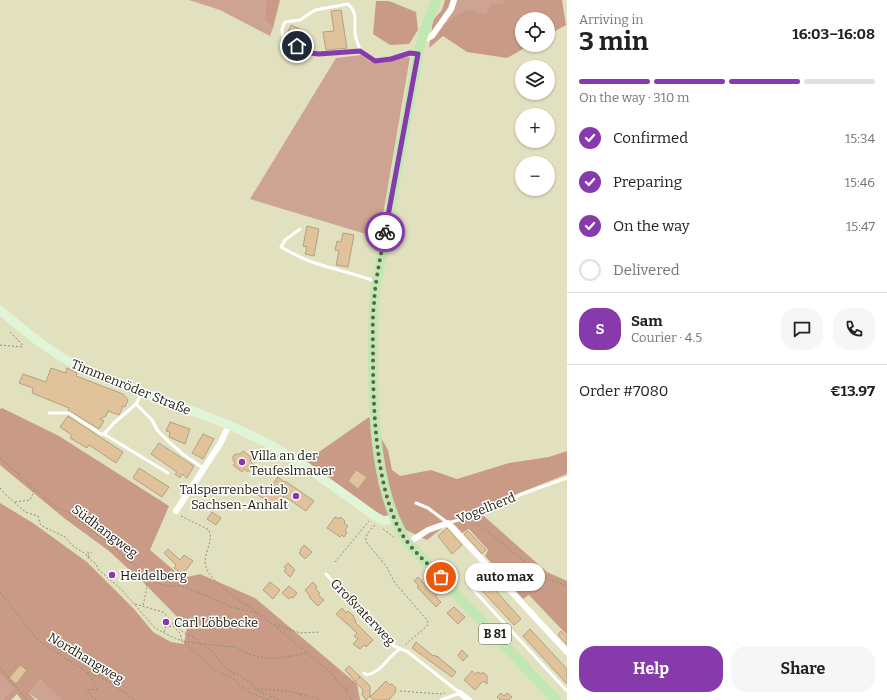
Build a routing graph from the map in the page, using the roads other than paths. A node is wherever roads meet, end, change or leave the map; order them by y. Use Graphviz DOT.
graph roads {
  1 [pos="436,0"];
  2 [pos="454,0"];
  3 [pos="421,41"];
  4 [pos="360,51"];
  5 [pos="418,54"];
  6 [pos="300,229"];
  7 [pos="376,281"];
  8 [pos="0,310"];
  9 [pos="142,392"];
  10 [pos="136,404"];
  11 [pos="49,413"];
  12 [pos="229,425"];
  13 [pos="104,434"];
  14 [pos="203,468"];
  15 [pos="168,473"];
  16 [pos="567,478"];
  17 [pos="416,503"];
  18 [pos="176,511"];
  19 [pos="394,518"];
  20 [pos="448,523"];
  21 [pos="408,543"];
  22 [pos="326,574"];
  23 [pos="468,584"];
  24 [pos="400,649"];
  25 [pos="567,652"];
  26 [pos="364,673"];
  27 [pos="567,691"];
  28 [pos="460,693"];
  29 [pos="442,700"];
  30 [pos="469,700"];
  31 [pos="556,700"];
  1 -- 3 [label="main road, B 81"];
  2 -- 3 [label="street"];
  3 -- 5 [label="main road, B 81"];
  4 -- 4 [label="lane"];
  4 -- 5 [label="lane"];
  5 -- 7 [label="main road, B 81"];
  6 -- 7 [label="lane"];
  7 -- 19 [label="main road, B 81"];
  8 -- 9 [label="main road, Timmenröder Straße"];
  9 -- 10 [label="lane"];
  9 -- 12 [label="main road, Timmenröder Straße"];
  10 -- 13 [label="lane"];
  10 -- 14 [label="lane"];
  11 -- 13 [label="lane"];
  12 -- 14 [label="street"];
  12 -- 19 [label="main road, Timmenröder Straße"];
  13 -- 15 [label="lane"];
  14 -- 18 [label="street"];
  16 -- 20 [label="lane, Vogelherd"];
  17 -- 20 [label="lane"];
  19 -- 21 [label="main road, B 81"];
  20 -- 21 [label="street, Vogelherd"];
  20 -- 25 [label="street"];
  21 -- 31 [label="main road, B 81"];
  22 -- 24 [label="lane, Großvaterweg"];
  23 -- 27 [label="lane"];
  24 -- 26 [label="lane, Großvaterweg"];
  24 -- 28 [label="lane, Großvaterweg"];
  28 -- 29 [label="lane"];
  28 -- 30 [label="street, Großvaterweg"];
}
